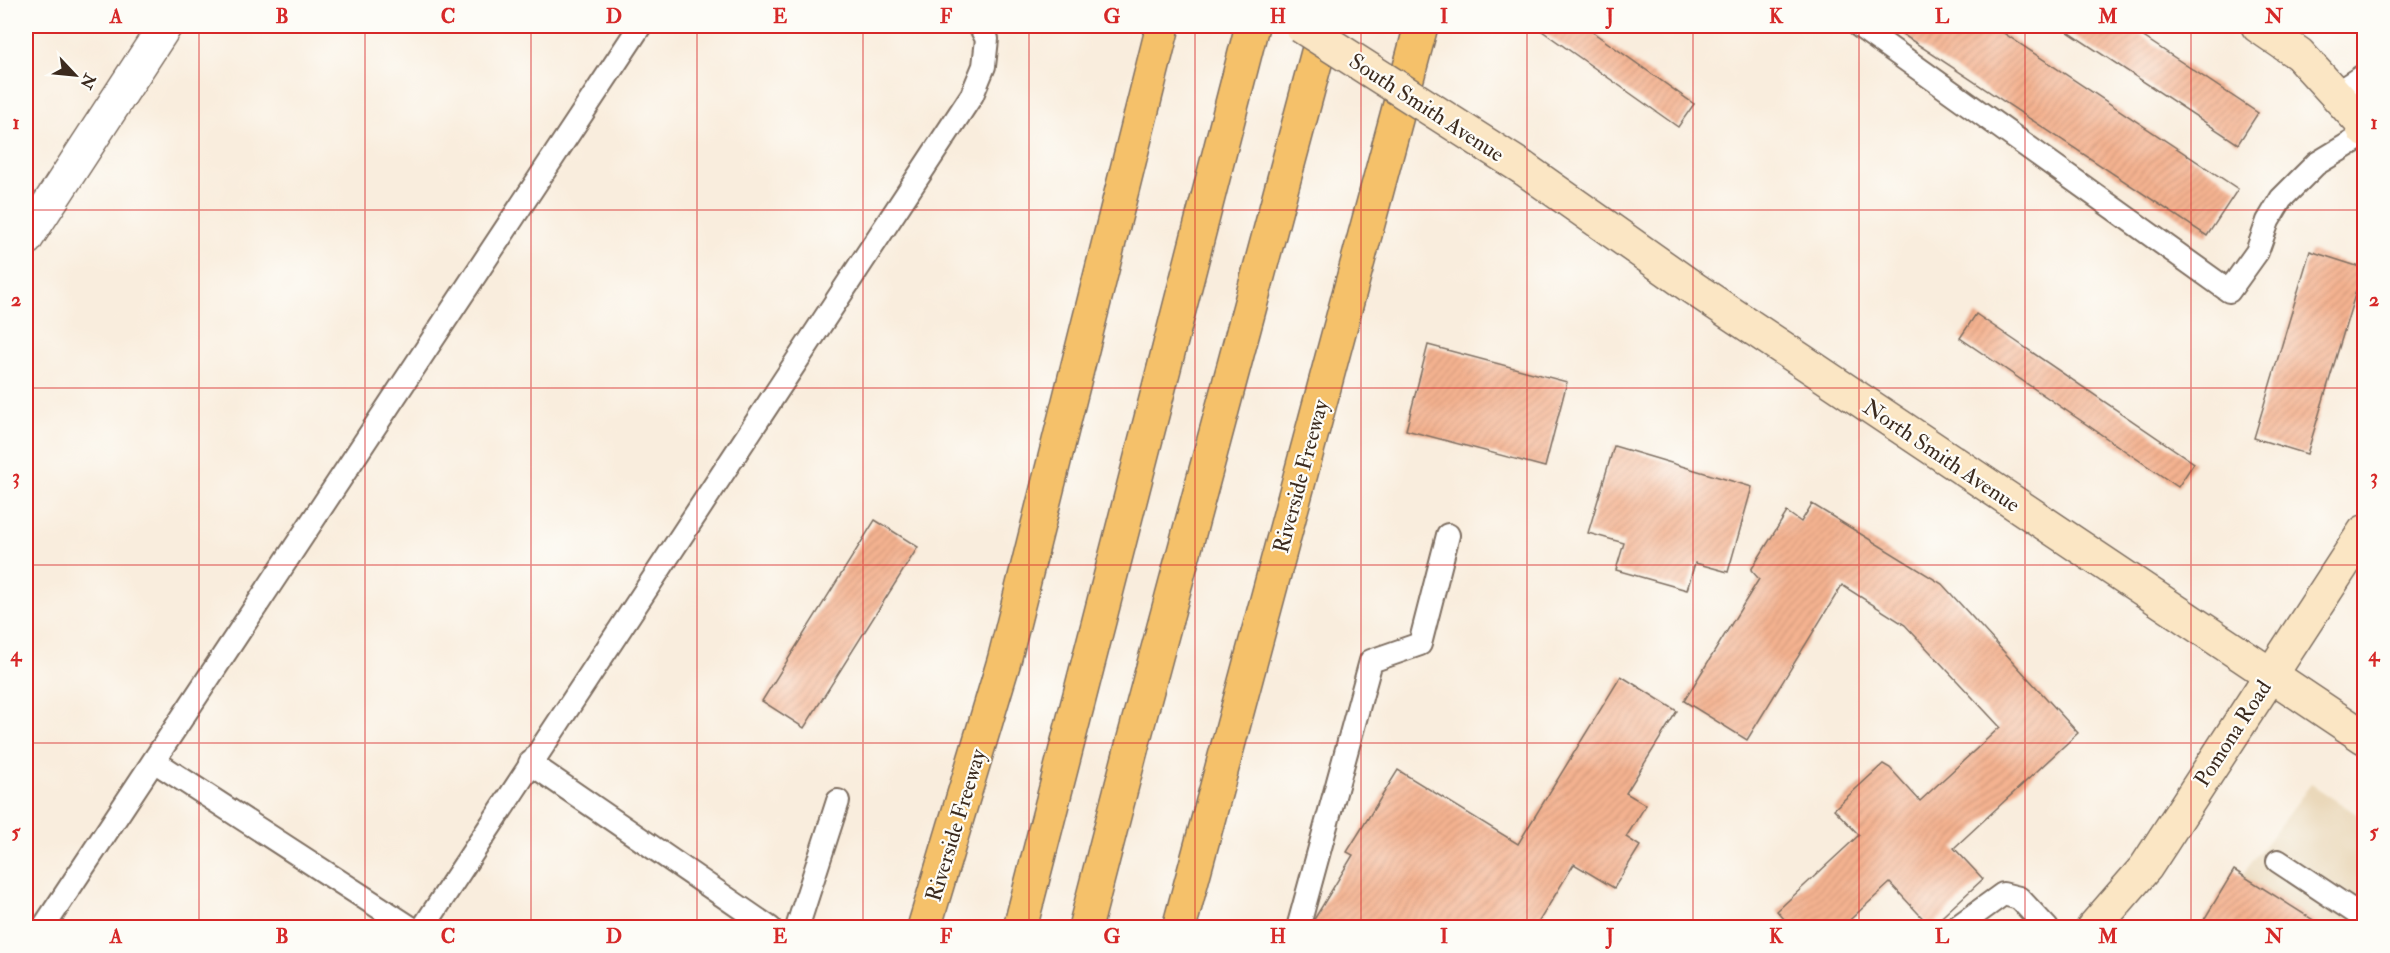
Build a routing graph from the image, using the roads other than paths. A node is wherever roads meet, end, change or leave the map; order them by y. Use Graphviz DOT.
graph roads {
  1 [pos="165,26"];
  2 [pos="640,26"];
  3 [pos="980,26"];
  4 [pos="1163,26"];
  5 [pos="1252,26"];
  6 [pos="1301,26"];
  7 [pos="1325,26"];
  8 [pos="1421,26"];
  9 [pos="1859,26"];
  10 [pos="2258,26"];
  11 [pos="2364,75"];
  12 [pos="2336,94"];
  13 [pos="2364,129"];
  14 [pos="2364,135"];
  15 [pos="1523,168"];
  16 [pos="26,239"];
  17 [pos="2364,532"];
  18 [pos="1448,535"];
  19 [pos="2269,675"];
  20 [pos="2364,737"];
  21 [pos="154,761"];
  22 [pos="530,763"];
  23 [pos="838,801"];
  24 [pos="2278,861"];
  25 [pos="2364,918"];
  26 [pos="43,927"];
  27 [pos="411,927"];
  28 [pos="423,927"];
  29 [pos="770,927"];
  30 [pos="797,927"];
  31 [pos="924,927"];
  32 [pos="1020,927"];
  33 [pos="1085,927"];
  34 [pos="1179,927"];
  35 [pos="1298,927"];
  36 [pos="1956,927"];
  37 [pos="2047,927"];
  38 [pos="2093,927"];
  1 -- 16 [label="street"];
  2 -- 21 [label="lane"];
  3 -- 22 [label="lane"];
  4 -- 31 [label="highway, Riverside Freeway"];
  5 -- 32 [label="highway"];
  6 -- 15 [label="main road, South Smith Avenue, bridge"];
  7 -- 33 [label="highway"];
  8 -- 34 [label="highway, Riverside Freeway"];
  9 -- 14 [label="lane"];
  10 -- 12 [label="main road"];
  11 -- 12 [label="lane"];
  12 -- 13 [label="main road"];
  15 -- 19 [label="main road, North Smith Avenue"];
  17 -- 19 [label="main road, Pomona Road"];
  18 -- 35 [label="lane"];
  19 -- 20 [label="main road, North Smith Avenue"];
  19 -- 38 [label="main road, Pomona Road"];
  21 -- 26 [label="lane"];
  21 -- 27 [label="lane"];
  22 -- 28 [label="lane"];
  22 -- 29 [label="lane"];
  23 -- 30 [label="lane"];
  24 -- 25 [label="lane"];
  36 -- 37 [label="lane"];
}
